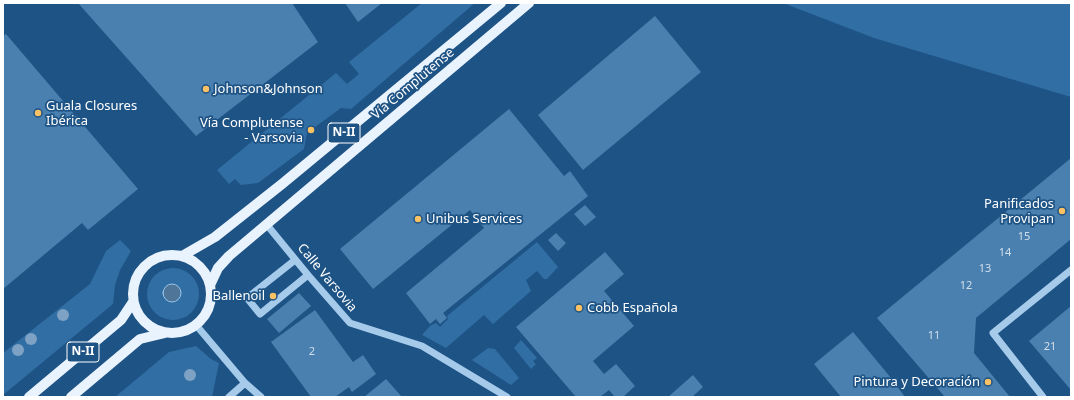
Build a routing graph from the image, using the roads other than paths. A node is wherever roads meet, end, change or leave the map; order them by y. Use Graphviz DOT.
graph roads {
  1 [pos="501,3"];
  2 [pos="529,3"];
  3 [pos="267,225"];
  4 [pos="182,256"];
  5 [pos="295,260"];
  6 [pos="1071,270"];
  7 [pos="308,275"];
  8 [pos="210,285"];
  9 [pos="134,302"];
  10 [pos="196,324"];
  11 [pos="167,333"];
  12 [pos="245,383"];
  13 [pos="29,397"];
  14 [pos="71,397"];
  15 [pos="229,397"];
  16 [pos="261,397"];
  17 [pos="507,397"];
  18 [pos="1043,397"];
  1 -- 4 [label="main road, Vía Complutense / N-II"];
  2 -- 3 [label="main road, Vía Complutense / N-II"];
  3 -- 5 [label="street, Calle Varsovia"];
  3 -- 8 [label="main road, Vía Complutense / N-II"];
  4 -- 8 [label="main road"];
  4 -- 9 [label="main road, N-II"];
  5 -- 7 [label="street, Calle Varsovia"];
  5 -- 7 [label="street"];
  6 -- 18 [label="street"];
  7 -- 17 [label="street, Calle Varsovia"];
  8 -- 10 [label="main road, N-II"];
  9 -- 11 [label="main road, N-II"];
  9 -- 13 [label="main road, N-II"];
  10 -- 11 [label="main road, N-II"];
  10 -- 12 [label="street"];
  11 -- 14 [label="main road, N-II"];
  12 -- 15 [label="street"];
  12 -- 16 [label="street"];
}
